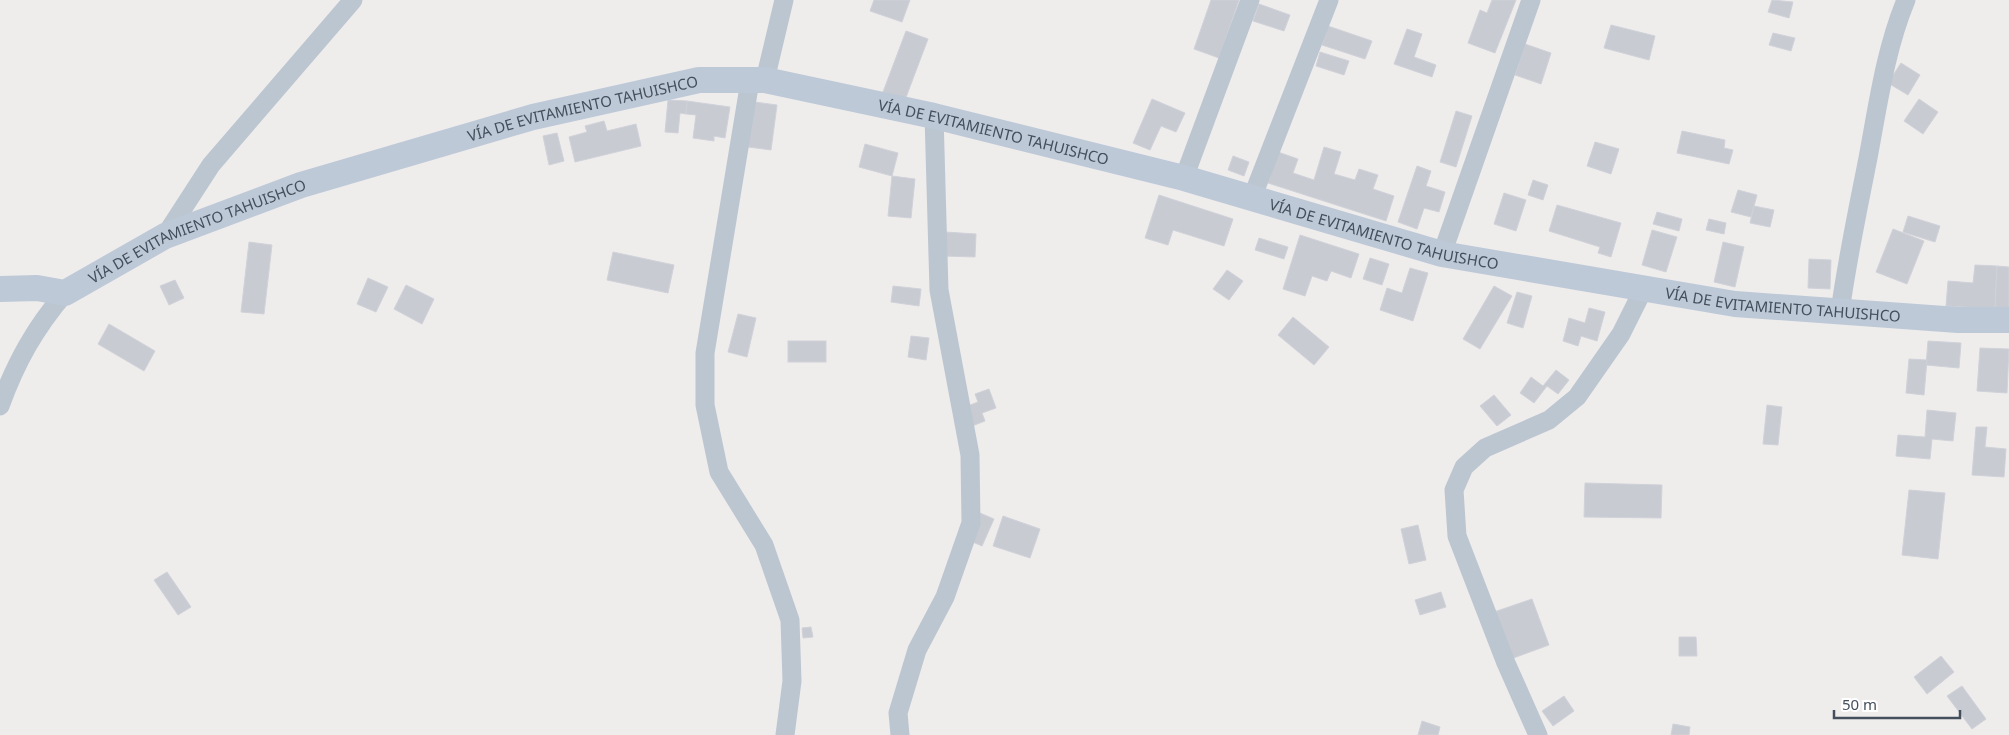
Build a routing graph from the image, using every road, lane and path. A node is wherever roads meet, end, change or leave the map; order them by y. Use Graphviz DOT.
graph roads {
  1 [pos="353,0"];
  2 [pos="784,0"];
  3 [pos="1250,0"];
  4 [pos="1329,0"];
  5 [pos="1531,0"];
  6 [pos="1906,0"];
  7 [pos="758,80"];
  8 [pos="934,116"];
  9 [pos="1184,178"];
  10 [pos="1252,198"];
  11 [pos="165,236"];
  12 [pos="1442,254"];
  13 [pos="0,289"];
  14 [pos="1643,290"];
  15 [pos="65,292"];
  16 [pos="1840,312"];
  17 [pos="2009,320"];
  18 [pos="0,406"];
  19 [pos="785,735"];
  20 [pos="900,735"];
  21 [pos="1538,735"];
  1 -- 11 [label="street"];
  2 -- 7 [label="street"];
  3 -- 9 [label="street"];
  4 -- 10 [label="street"];
  5 -- 12 [label="street"];
  6 -- 16 [label="street"];
  7 -- 8 [label="main road, VÍA DE EVITAMIENTO TAHUISHCO"];
  7 -- 11 [label="main road, VÍA DE EVITAMIENTO TAHUISHCO"];
  7 -- 19 [label="street"];
  8 -- 9 [label="main road, VÍA DE EVITAMIENTO TAHUISHCO"];
  8 -- 20 [label="street"];
  9 -- 10 [label="main road, VÍA DE EVITAMIENTO TAHUISHCO"];
  10 -- 12 [label="main road, VÍA DE EVITAMIENTO TAHUISHCO"];
  11 -- 15 [label="main road, VÍA DE EVITAMIENTO TAHUISHCO"];
  12 -- 14 [label="main road, VÍA DE EVITAMIENTO TAHUISHCO"];
  13 -- 15 [label="main road"];
  14 -- 16 [label="main road, VÍA DE EVITAMIENTO TAHUISHCO"];
  14 -- 21 [label="street"];
  15 -- 18 [label="street"];
  16 -- 17 [label="main road, VÍA DE EVITAMIENTO TAHUISHCO"];
}
